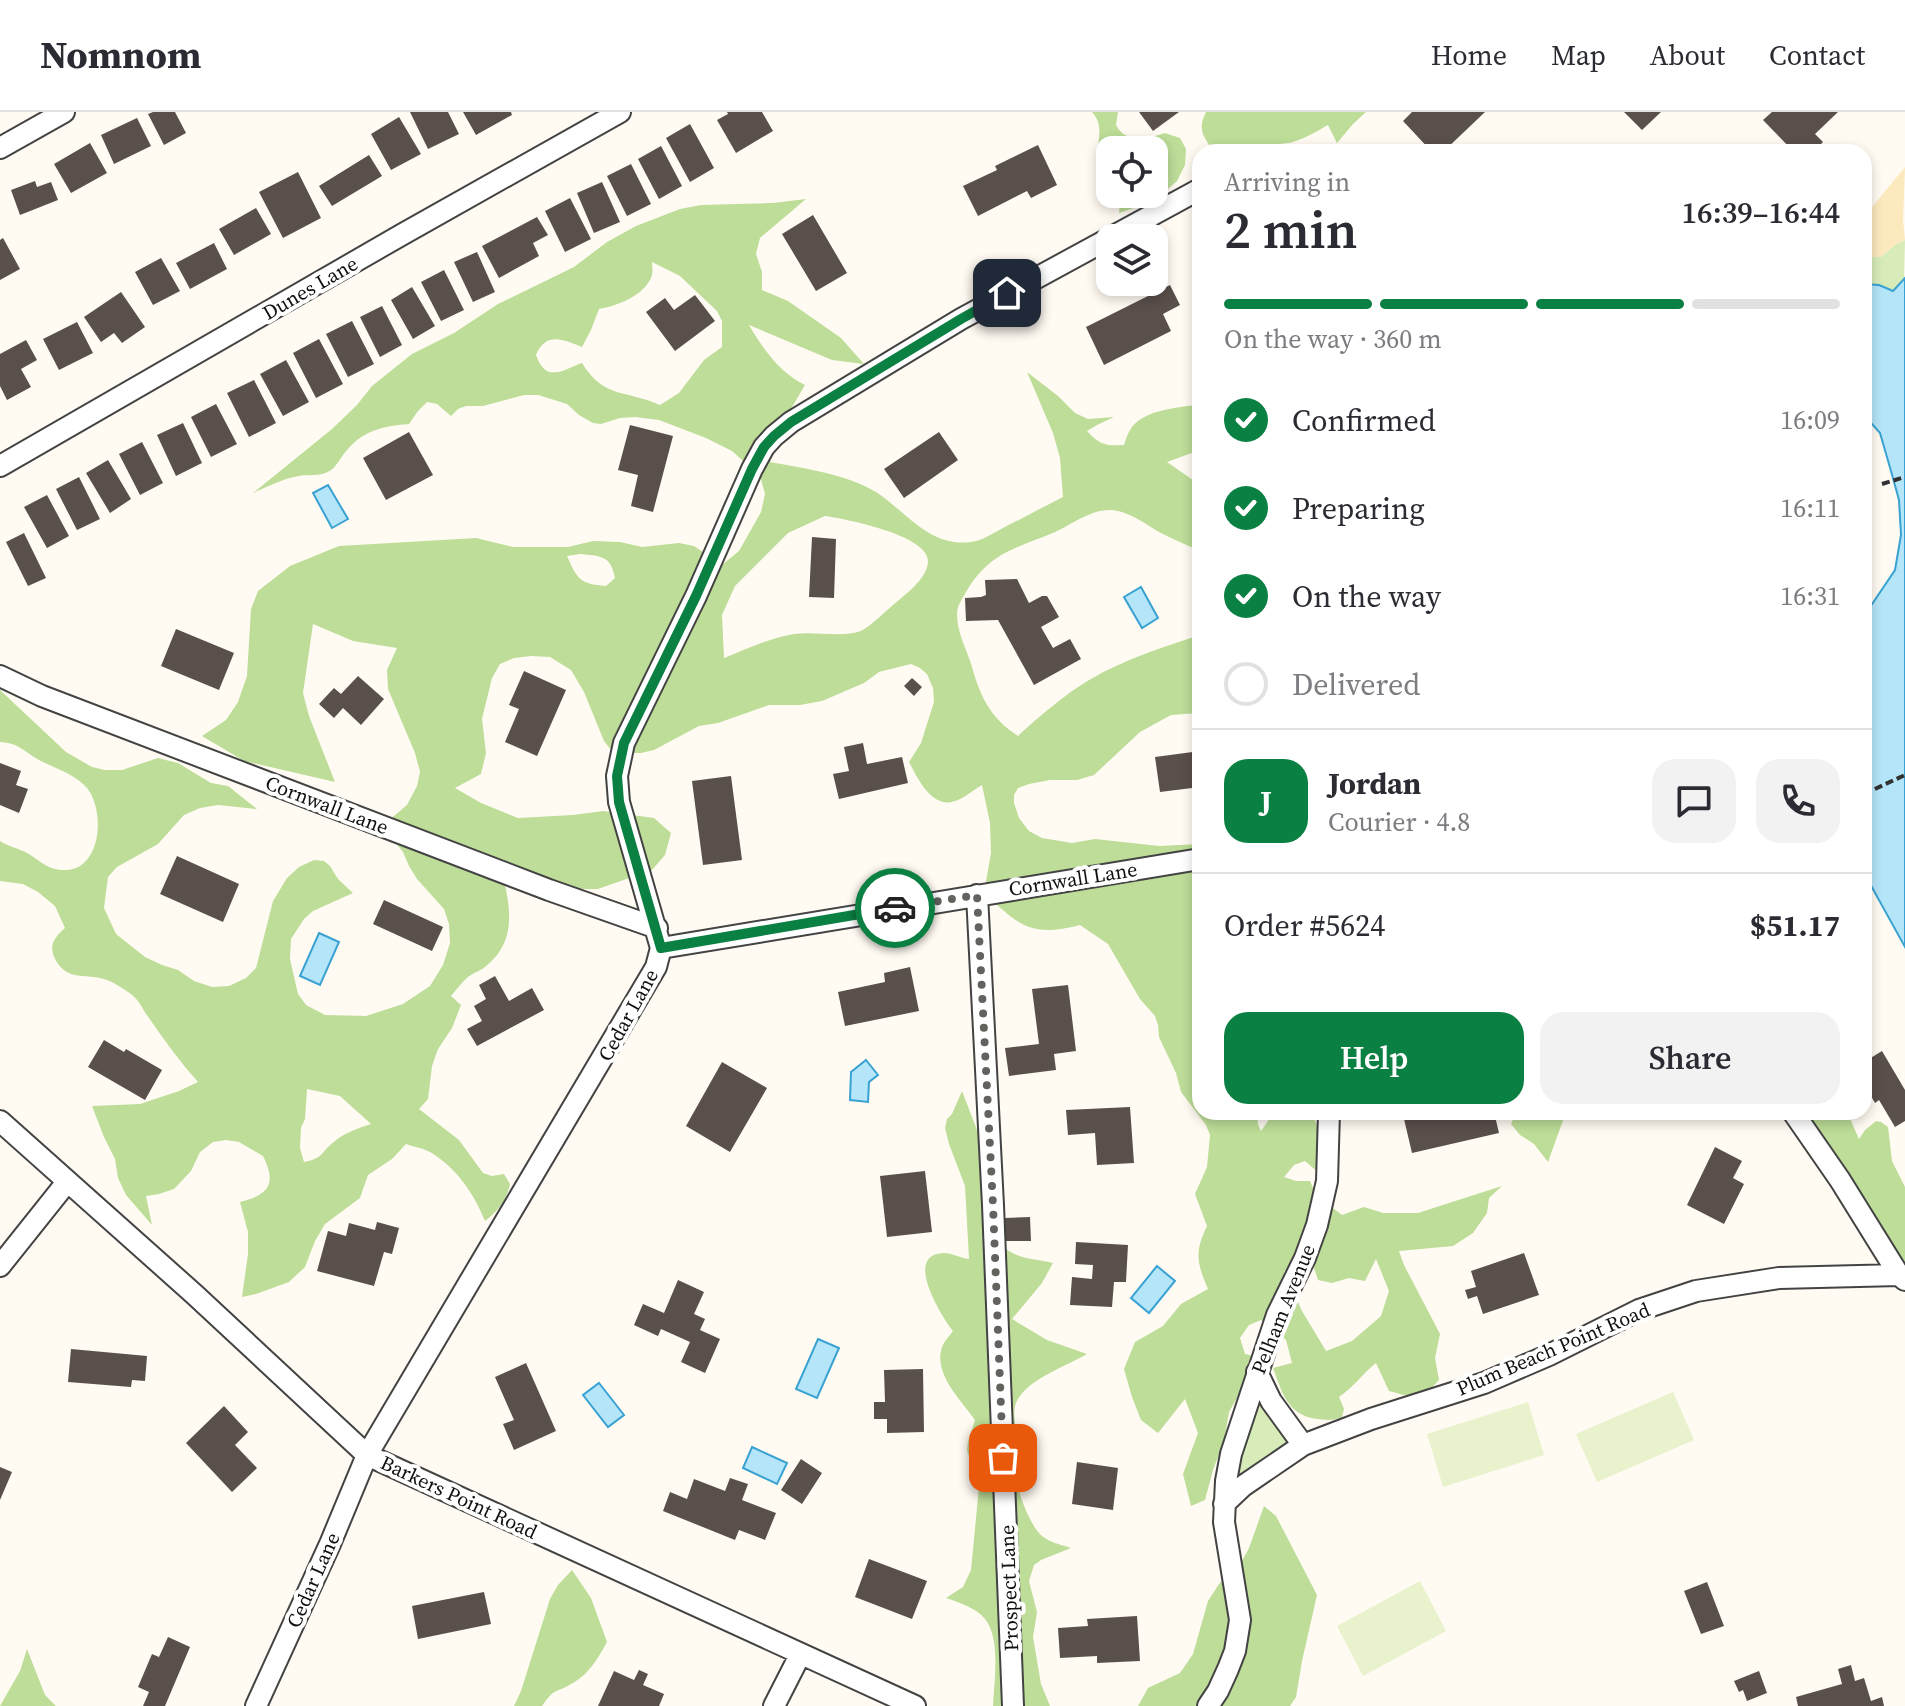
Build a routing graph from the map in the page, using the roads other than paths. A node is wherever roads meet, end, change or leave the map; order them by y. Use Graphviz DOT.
graph roads {
  1 [pos="64,112"];
  2 [pos="620,112"];
  3 [pos="0,148"];
  4 [pos="1192,193"];
  5 [pos="0,466"];
  6 [pos="0,676"];
  7 [pos="1192,860"];
  8 [pos="977,895"];
  9 [pos="659,938"];
  10 [pos="1329,1120"];
  11 [pos="1799,1120"];
  12 [pos="0,1121"];
  13 [pos="67,1182"];
  14 [pos="0,1266"];
  15 [pos="1902,1278"];
  16 [pos="1257,1372"];
  17 [pos="1303,1445"];
  18 [pos="367,1455"];
  19 [pos="1224,1504"];
  20 [pos="800,1655"];
  21 [pos="256,1706"];
  22 [pos="774,1706"];
  23 [pos="915,1706"];
  24 [pos="1013,1706"];
  25 [pos="1208,1706"];
  1 -- 3 [label="street"];
  2 -- 5 [label="street, Dunes Lane"];
  4 -- 9 [label="street"];
  6 -- 9 [label="street, Cornwall Lane"];
  7 -- 8 [label="street, Cornwall Lane"];
  8 -- 9 [label="street, Cornwall Lane"];
  8 -- 24 [label="street, Prospect Lane"];
  9 -- 18 [label="street, Cedar Lane"];
  10 -- 16 [label="street, Pelham Avenue"];
  11 -- 15 [label="street"];
  12 -- 13 [label="street, Barkers Point Road"];
  13 -- 14 [label="street"];
  13 -- 18 [label="street, Barkers Point Road"];
  15 -- 17 [label="street, Plum Beach Point Road"];
  16 -- 17 [label="street"];
  16 -- 19 [label="street, Pelham Avenue"];
  17 -- 19 [label="street, Plum Beach Point Road"];
  18 -- 20 [label="street, Barkers Point Road"];
  18 -- 21 [label="street, Cedar Lane"];
  19 -- 25 [label="street, Pelham Avenue"];
  20 -- 22 [label="street"];
  20 -- 23 [label="street, Barkers Point Road"];
}
